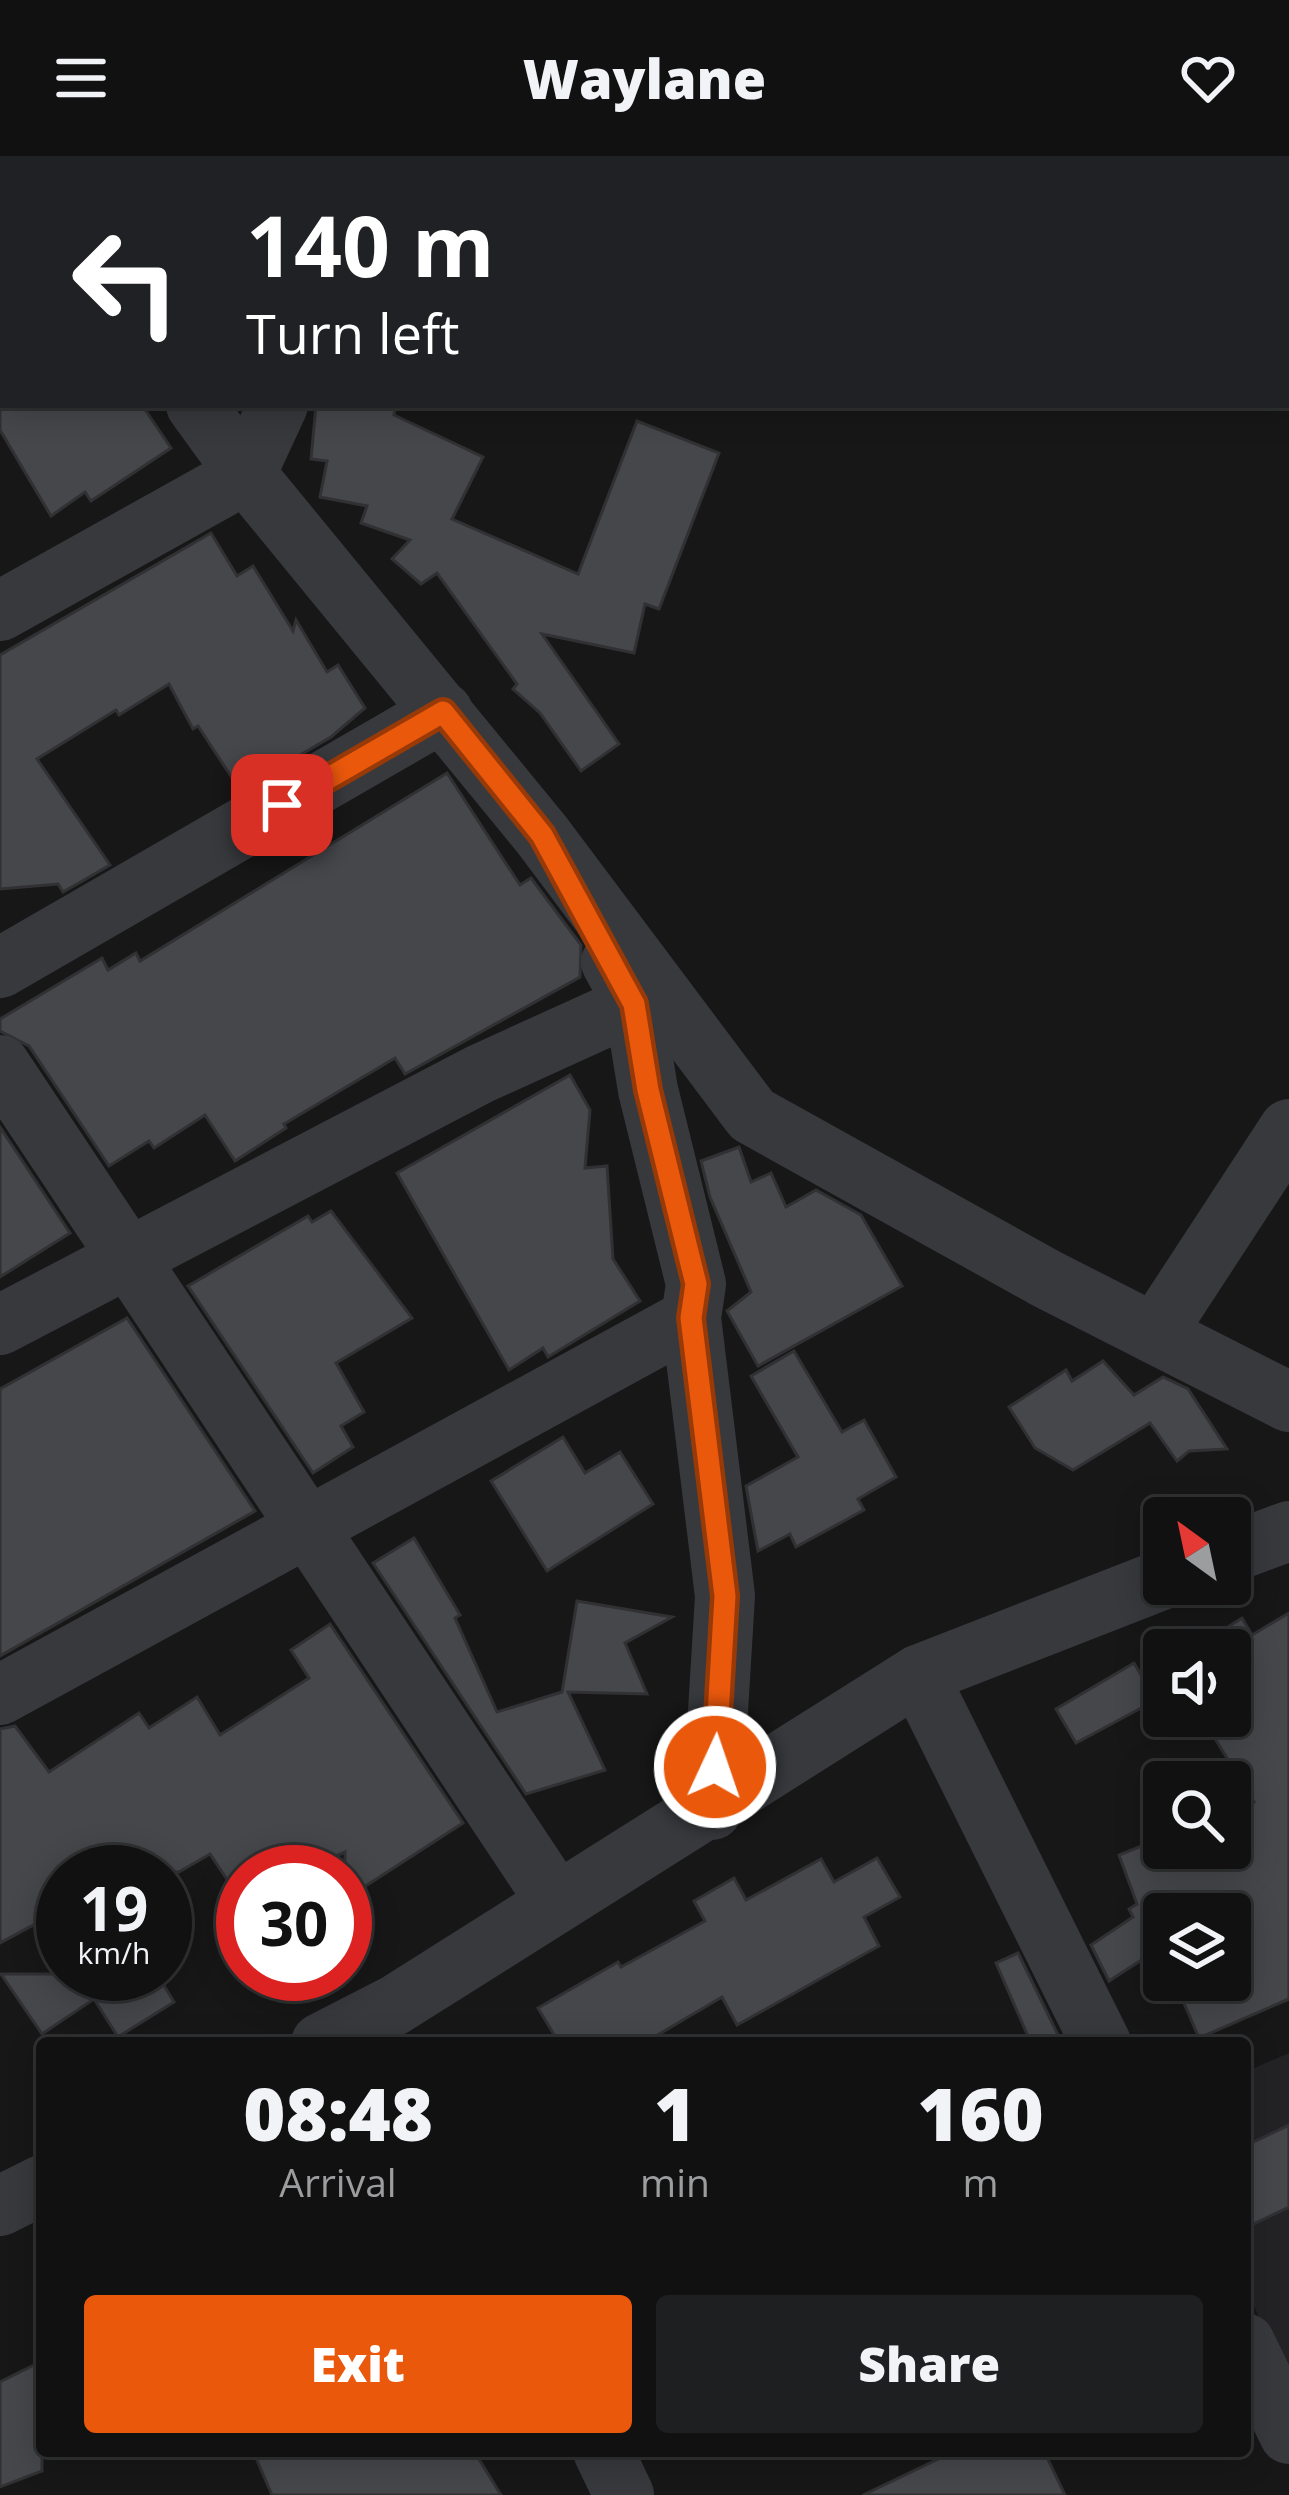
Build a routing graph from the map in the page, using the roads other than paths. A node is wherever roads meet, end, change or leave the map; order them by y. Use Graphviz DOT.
graph roads {
  1 [pos="198,408"];
  2 [pos="277,408"];
  3 [pos="246,474"];
  4 [pos="0,610"];
  5 [pos="443,712"];
  6 [pos="542,835"];
  7 [pos="0,968"];
  8 [pos="634,1004"];
  9 [pos="0,1065"];
  10 [pos="1289,1129"];
  11 [pos="129,1256"];
  12 [pos="691,1318"];
  13 [pos="0,1325"];
  14 [pos="1155,1334"];
  15 [pos="1289,1402"];
  16 [pos="304,1529"];
  17 [pos="1289,1531"];
  18 [pos="1251,1545"];
  19 [pos="1143,1587"];
  20 [pos="918,1675"];
  21 [pos="0,1695"];
  22 [pos="712,1810"];
  23 [pos="556,1900"];
  24 [pos="403,2024"];
  25 [pos="347,2037"];
  26 [pos="1098,2037"];
  27 [pos="36,2188"];
  28 [pos="0,2206"];
  29 [pos="1251,2355"];
  30 [pos="1289,2434"];
  31 [pos="606,2457"];
  32 [pos="624,2495"];
  1 -- 3 [label="street"];
  2 -- 3 [label="street"];
  3 -- 4 [label="street"];
  3 -- 5 [label="street"];
  5 -- 6 [label="street"];
  5 -- 7 [label="street"];
  6 -- 8 [label="street"];
  6 -- 14 [label="street"];
  8 -- 11 [label="street"];
  8 -- 12 [label="street"];
  9 -- 11 [label="street"];
  10 -- 14 [label="street"];
  11 -- 13 [label="street"];
  11 -- 16 [label="street"];
  12 -- 16 [label="street"];
  12 -- 22 [label="street"];
  14 -- 15 [label="street"];
  16 -- 21 [label="street"];
  16 -- 23 [label="street"];
  17 -- 18 [label="street"];
  19 -- 20 [label="street"];
  20 -- 22 [label="street"];
  20 -- 26 [label="street"];
  22 -- 23 [label="street"];
  23 -- 24 [label="street"];
  24 -- 25 [label="street"];
  27 -- 28 [label="street"];
  29 -- 30 [label="street"];
  31 -- 32 [label="street"];
}
